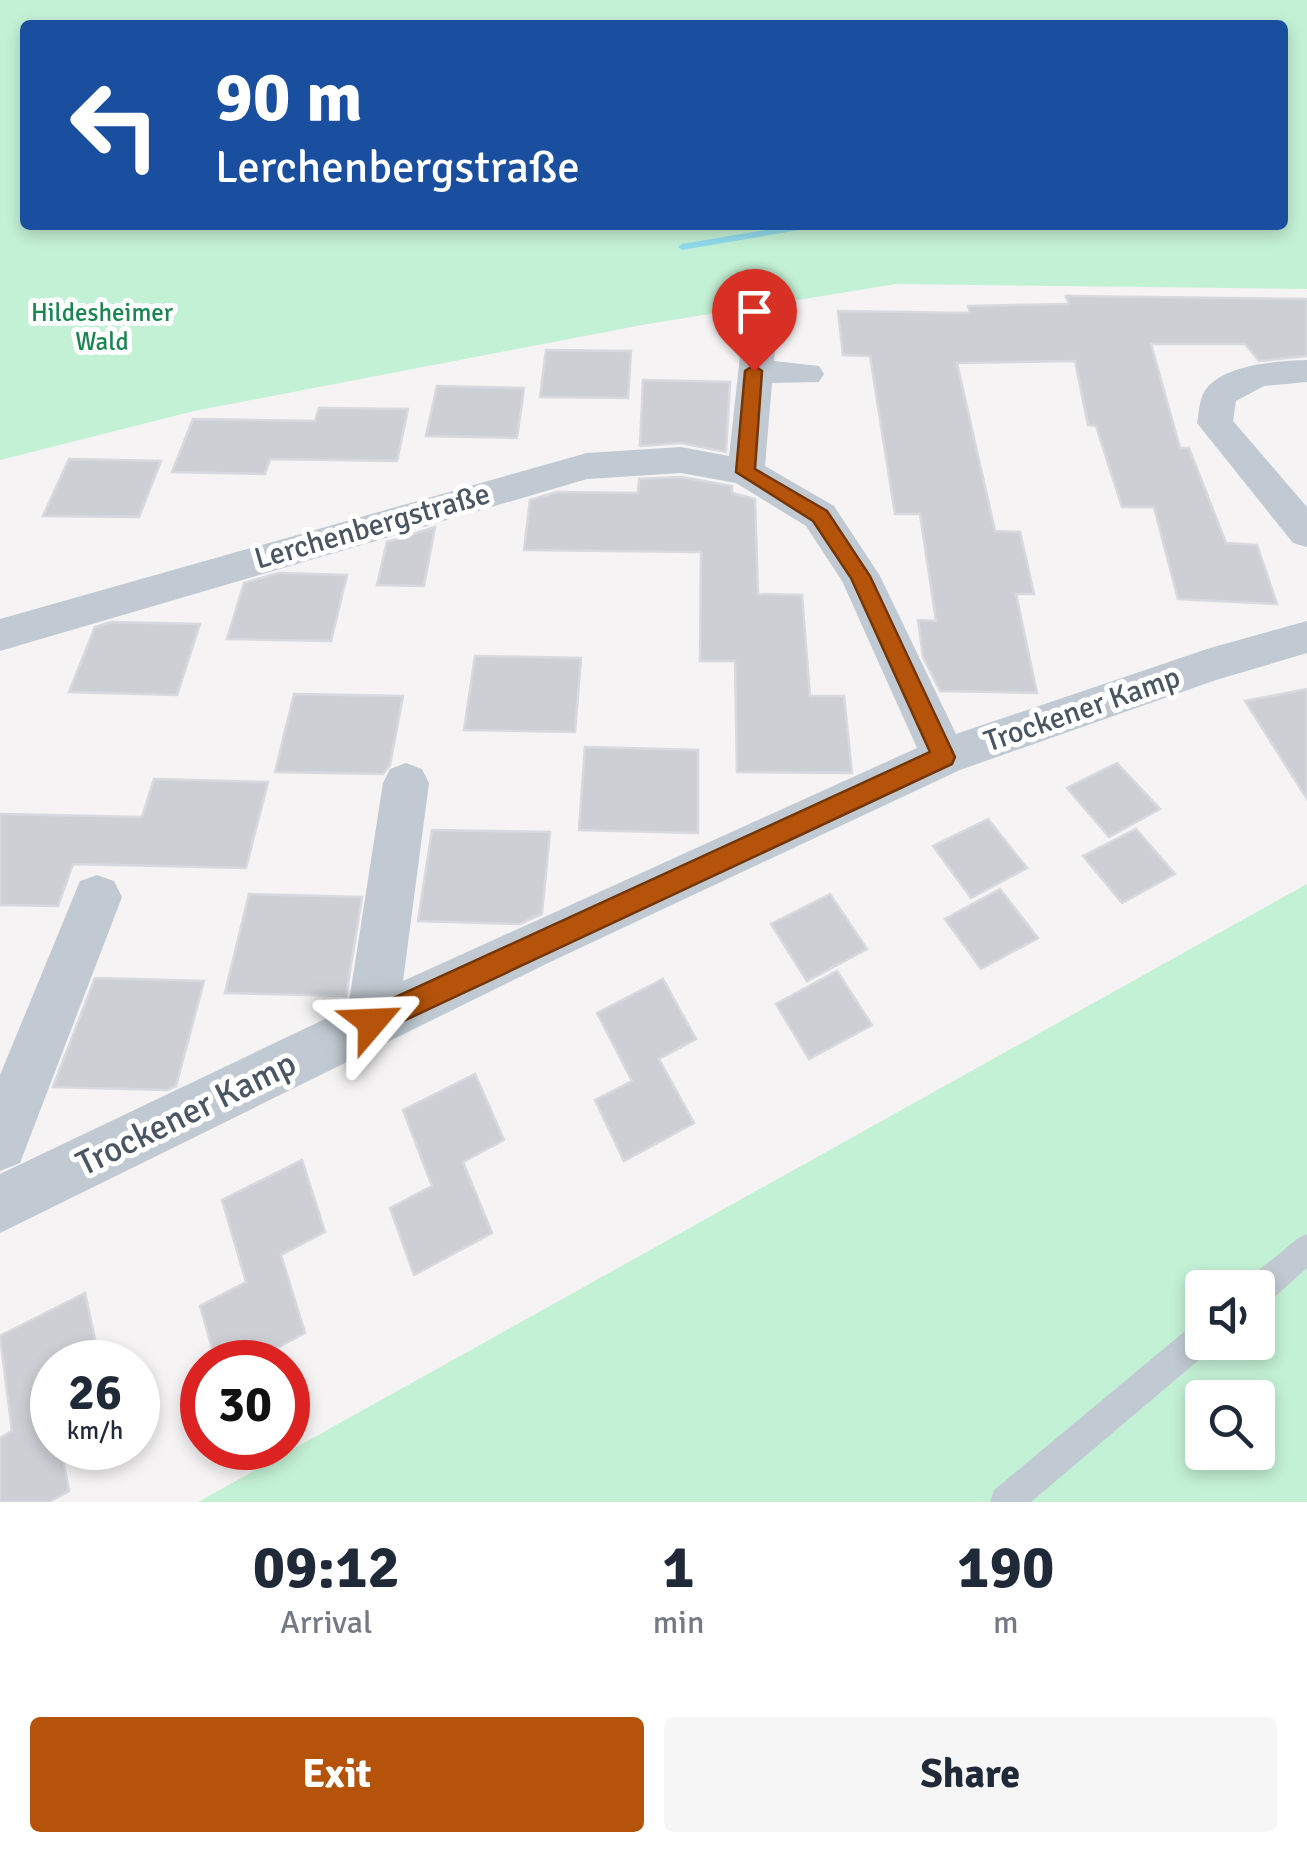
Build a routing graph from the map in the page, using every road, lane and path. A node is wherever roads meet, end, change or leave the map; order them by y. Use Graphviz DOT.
graph roads {
  1 [pos="761,320"];
  2 [pos="754,371"];
  3 [pos="1307,371"];
  4 [pos="807,374"];
  5 [pos="746,472"];
  6 [pos="1307,533"];
  7 [pos="2,633"];
  8 [pos="1307,637"];
  9 [pos="944,757"];
  10 [pos="406,783"];
  11 [pos="97,897"];
  12 [pos="372,1022"];
  13 [pos="0,1143"];
  14 [pos="0,1204"];
  15 [pos="1307,1249"];
  16 [pos="1275,1276"];
  17 [pos="1185,1351"];
  18 [pos="1006,1502"];
  1 -- 2 [label="street"];
  2 -- 4 [label="street"];
  2 -- 5 [label="street"];
  3 -- 6 [label="street"];
  5 -- 7 [label="street, Lerchenbergstraße"];
  5 -- 9 [label="street, Lerchenbergstraße"];
  8 -- 9 [label="street, Trockener Kamp"];
  9 -- 12 [label="street, Trockener Kamp"];
  10 -- 12 [label="street"];
  11 -- 13 [label="street"];
  12 -- 14 [label="street, Trockener Kamp"];
  15 -- 16 [label="lane"];
  17 -- 18 [label="lane"];
}
